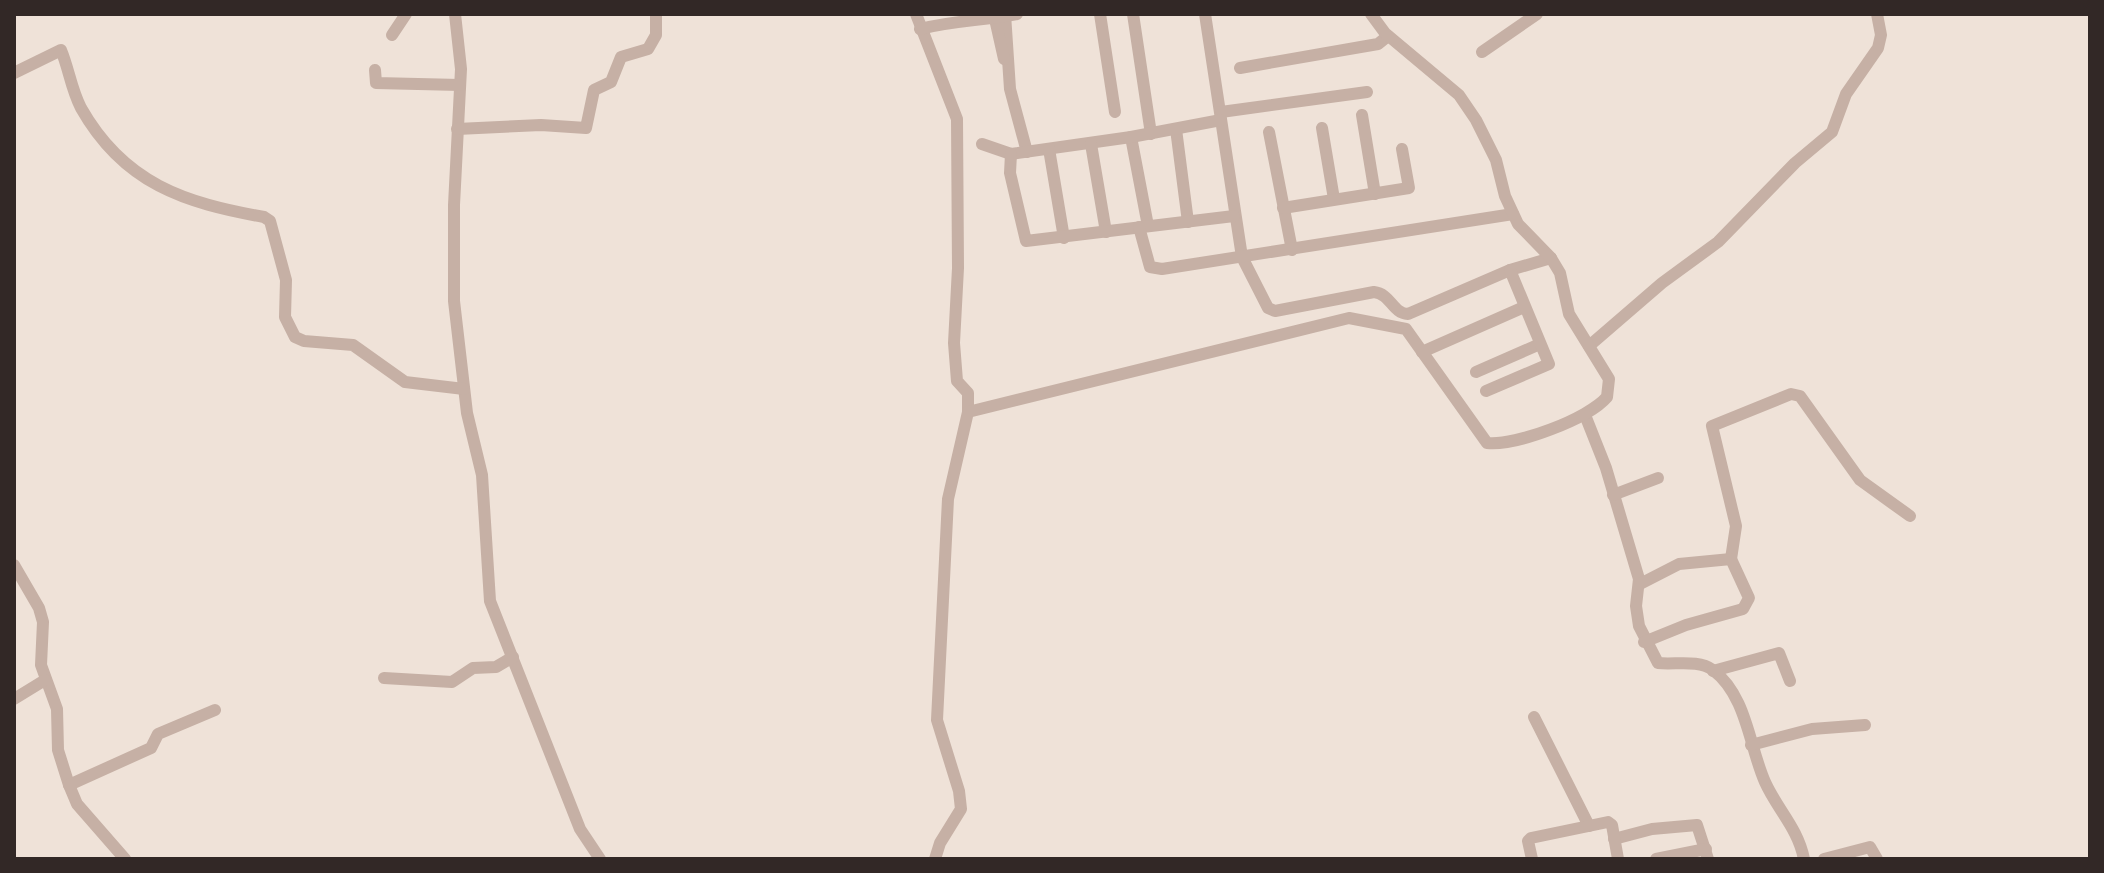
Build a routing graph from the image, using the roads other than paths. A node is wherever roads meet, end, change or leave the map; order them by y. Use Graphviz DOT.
graph roads {
  1 [pos="406,14"];
  2 [pos="455,14"];
  3 [pos="656,14"];
  4 [pos="916,14"];
  5 [pos="1100,14"];
  6 [pos="1133,14"];
  7 [pos="1205,14"];
  8 [pos="1371,14"];
  9 [pos="1512,14"];
  10 [pos="1537,14"];
  11 [pos="1877,14"];
  12 [pos="1006,16"];
  13 [pos="973,17"];
  14 [pos="1522,25"];
  15 [pos="920,29"];
  16 [pos="392,35"];
  17 [pos="1388,36"];
  18 [pos="1482,52"];
  19 [pos="1240,68"];
  20 [pos="375,70"];
  21 [pos="14,73"];
  22 [pos="460,85"];
  23 [pos="1367,92"];
  24 [pos="1115,112"];
  25 [pos="1362,115"];
  26 [pos="1221,116"];
  27 [pos="1322,128"];
  28 [pos="457,129"];
  29 [pos="1176,129"];
  30 [pos="1269,132"];
  31 [pos="1151,134"];
  32 [pos="1131,137"];
  33 [pos="982,144"];
  34 [pos="1091,144"];
  35 [pos="1049,149"];
  36 [pos="1402,149"];
  37 [pos="1027,152"];
  38 [pos="1011,154"];
  39 [pos="1375,194"];
  40 [pos="1334,199"];
  41 [pos="1283,208"];
  42 [pos="1513,214"];
  43 [pos="1234,216"];
  44 [pos="1188,222"];
  45 [pos="1144,227"];
  46 [pos="1106,232"];
  47 [pos="1064,238"];
  48 [pos="1292,250"];
  49 [pos="1242,257"];
  50 [pos="1551,258"];
  51 [pos="1510,270"];
  52 [pos="1524,307"];
  53 [pos="1540,344"];
  54 [pos="1589,346"];
  55 [pos="1422,352"];
  56 [pos="1476,372"];
  57 [pos="464,389"];
  58 [pos="1486,391"];
  59 [pos="968,412"];
  60 [pos="1585,415"];
  61 [pos="1658,478"];
  62 [pos="1613,495"];
  63 [pos="1910,516"];
  64 [pos="1731,559"];
  65 [pos="14,565"];
  66 [pos="1640,584"];
  67 [pos="1644,642"];
  68 [pos="513,657"];
  69 [pos="1713,671"];
  70 [pos="384,678"];
  71 [pos="45,680"];
  72 [pos="1790,681"];
  73 [pos="14,699"];
  74 [pos="215,710"];
  75 [pos="1534,717"];
  76 [pos="1865,725"];
  77 [pos="1751,745"];
  78 [pos="69,785"];
  79 [pos="1589,826"];
  80 [pos="1614,839"];
  81 [pos="1707,854"];
  82 [pos="1804,856"];
  83 [pos="125,859"];
  84 [pos="600,859"];
  85 [pos="935,859"];
  86 [pos="1532,859"];
  87 [pos="1617,859"];
  88 [pos="1656,859"];
  89 [pos="1789,859"];
  90 [pos="1824,859"];
  91 [pos="1877,859"];
  1 -- 16 [label="street"];
  2 -- 22 [label="street"];
  3 -- 28 [label="street"];
  4 -- 15 [label="street"];
  5 -- 24 [label="street"];
  6 -- 31 [label="street"];
  7 -- 26 [label="street"];
  8 -- 17 [label="street"];
  9 -- 14 [label="street"];
  10 -- 14 [label="street"];
  11 -- 54 [label="street"];
  12 -- 13 [label="street"];
  12 -- 37 [label="street"];
  13 -- 15 [label="street"];
  14 -- 18 [label="street"];
  15 -- 59 [label="street"];
  17 -- 19 [label="street"];
  17 -- 42 [label="street"];
  20 -- 22 [label="street"];
  21 -- 57 [label="street"];
  22 -- 28 [label="street"];
  23 -- 26 [label="street"];
  25 -- 39 [label="street"];
  26 -- 29 [label="street"];
  26 -- 43 [label="street"];
  27 -- 40 [label="street"];
  28 -- 57 [label="street"];
  29 -- 31 [label="street"];
  29 -- 44 [label="street"];
  30 -- 41 [label="street"];
  31 -- 32 [label="street"];
  32 -- 34 [label="street"];
  32 -- 45 [label="street"];
  33 -- 38 [label="street"];
  34 -- 35 [label="street"];
  34 -- 46 [label="street"];
  35 -- 37 [label="street"];
  35 -- 47 [label="street"];
  36 -- 39 [label="street"];
  37 -- 38 [label="street"];
  38 -- 47 [label="street"];
  39 -- 40 [label="street"];
  40 -- 41 [label="street"];
  41 -- 48 [label="street"];
  42 -- 48 [label="street"];
  42 -- 50 [label="street"];
  43 -- 44 [label="street"];
  43 -- 49 [label="street"];
  44 -- 45 [label="street"];
  45 -- 46 [label="street"];
  45 -- 49 [label="street"];
  46 -- 47 [label="street"];
  48 -- 49 [label="street"];
  49 -- 51 [label="street"];
  50 -- 51 [label="street"];
  50 -- 54 [label="street"];
  51 -- 52 [label="street"];
  52 -- 53 [label="street"];
  52 -- 55 [label="street"];
  53 -- 56 [label="street"];
  53 -- 58 [label="street"];
  54 -- 60 [label="street"];
  55 -- 59 [label="street"];
  55 -- 60 [label="street"];
  57 -- 68 [label="street"];
  59 -- 85 [label="street"];
  60 -- 62 [label="street"];
  61 -- 62 [label="street"];
  62 -- 66 [label="street"];
  63 -- 64 [label="street"];
  64 -- 66 [label="street"];
  64 -- 67 [label="street"];
  65 -- 71 [label="street"];
  66 -- 67 [label="street"];
  67 -- 69 [label="street"];
  68 -- 70 [label="street"];
  68 -- 84 [label="street"];
  69 -- 72 [label="street"];
  69 -- 77 [label="street"];
  71 -- 73 [label="street"];
  71 -- 78 [label="street"];
  74 -- 78 [label="street"];
  75 -- 79 [label="street"];
  76 -- 77 [label="street"];
  77 -- 82 [label="street"];
  78 -- 83 [label="street"];
  79 -- 80 [label="street"];
  79 -- 86 [label="street"];
  80 -- 81 [label="street"];
  80 -- 87 [label="street"];
  81 -- 88 [label="street"];
  82 -- 89 [label="street"];
  90 -- 91 [label="street"];
}
